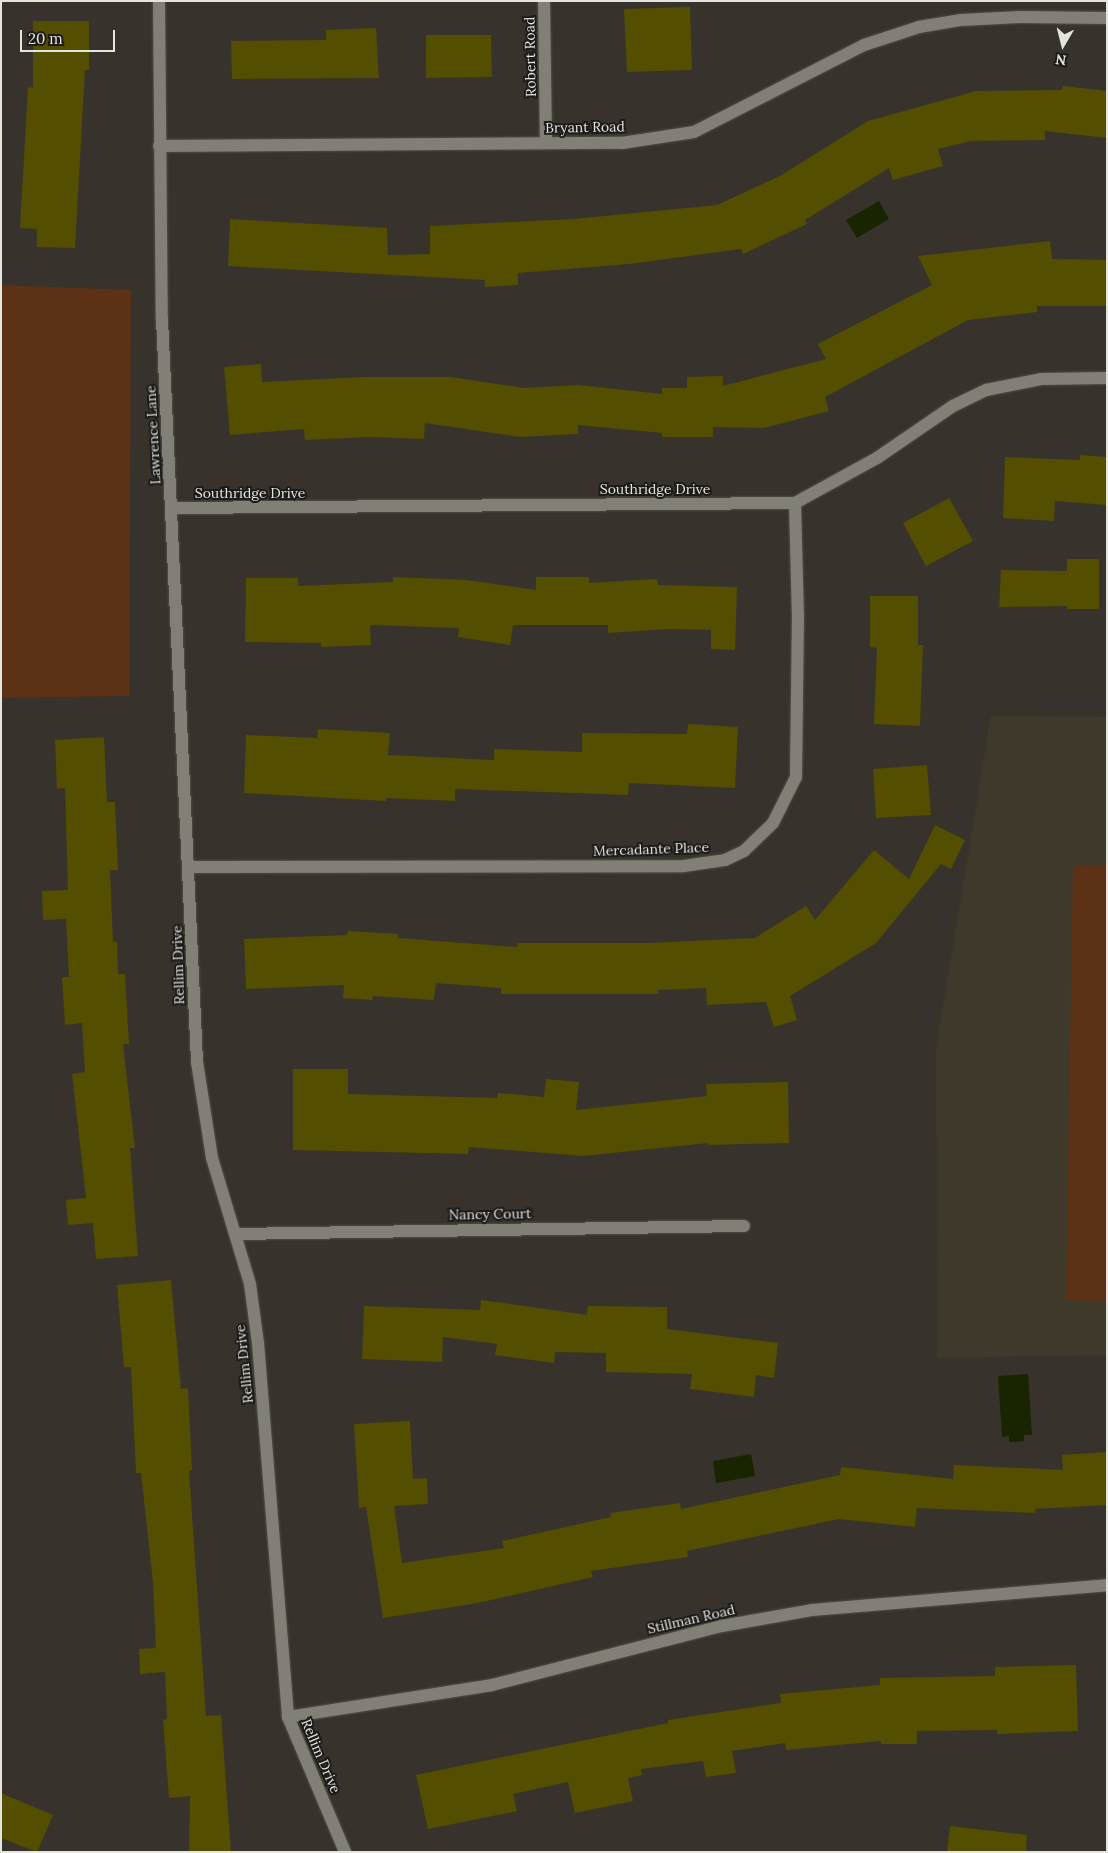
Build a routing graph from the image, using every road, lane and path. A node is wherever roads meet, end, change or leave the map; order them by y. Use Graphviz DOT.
graph roads {
  1 [pos="159,1"];
  2 [pos="544,1"];
  3 [pos="1107,18"];
  4 [pos="546,142"];
  5 [pos="159,146"];
  6 [pos="1107,378"];
  7 [pos="795,503"];
  8 [pos="172,508"];
  9 [pos="190,868"];
  10 [pos="744,1226"];
  11 [pos="235,1234"];
  12 [pos="1107,1585"];
  13 [pos="288,1717"];
  14 [pos="345,1852"];
  1 -- 5 [label="street, Lawrence Lane"];
  2 -- 4 [label="street, Robert Road"];
  3 -- 4 [label="street, Bryant Road"];
  4 -- 5 [label="street, Bryant Road"];
  5 -- 8 [label="street, Lawrence Lane"];
  6 -- 7 [label="street, Southridge Drive"];
  7 -- 8 [label="street, Southridge Drive"];
  7 -- 9 [label="street, Mercadante Place"];
  8 -- 9 [label="street, Lawrence Lane"];
  9 -- 11 [label="street, Rellim Drive"];
  10 -- 11 [label="street, Nancy Court"];
  11 -- 13 [label="street, Rellim Drive"];
  12 -- 13 [label="street, Stillman Road"];
  13 -- 14 [label="street, Rellim Drive"];
}
